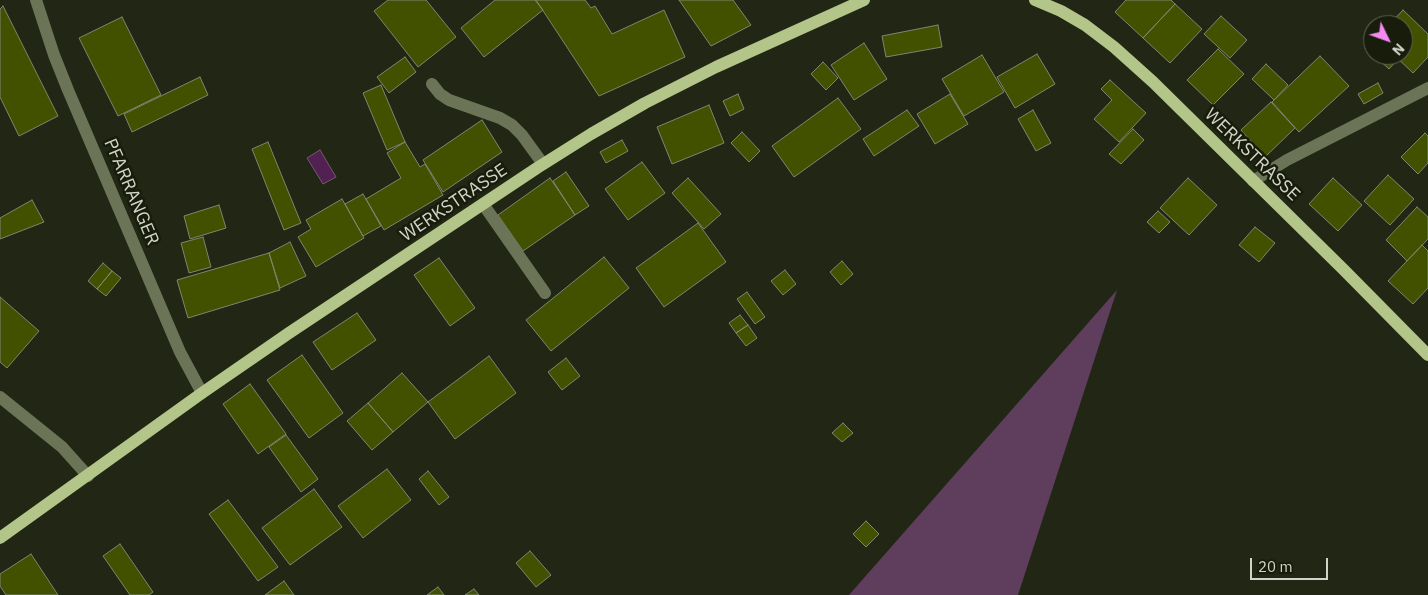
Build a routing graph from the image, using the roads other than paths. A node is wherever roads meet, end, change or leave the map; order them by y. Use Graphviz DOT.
graph roads {
  1 [pos="36,0"];
  2 [pos="864,0"];
  3 [pos="1035,0"];
  4 [pos="432,84"];
  5 [pos="1428,88"];
  6 [pos="543,164"];
  7 [pos="1253,181"];
  8 [pos="483,204"];
  9 [pos="545,293"];
  10 [pos="1428,355"];
  11 [pos="202,393"];
  12 [pos="0,397"];
  13 [pos="88,476"];
  14 [pos="0,538"];
  1 -- 11 [label="street, PFARRANGER"];
  2 -- 6 [label="main road, WERKSTRASSE"];
  3 -- 7 [label="main road, WERKSTRASSE"];
  4 -- 6 [label="street"];
  5 -- 7 [label="street"];
  6 -- 8 [label="main road, WERKSTRASSE"];
  7 -- 10 [label="main road, WERKSTRASSE"];
  8 -- 9 [label="street"];
  8 -- 11 [label="main road, WERKSTRASSE"];
  11 -- 13 [label="main road, WERKSTRASSE"];
  12 -- 13 [label="street"];
  13 -- 14 [label="main road, WERKSTRASSE"];
}
